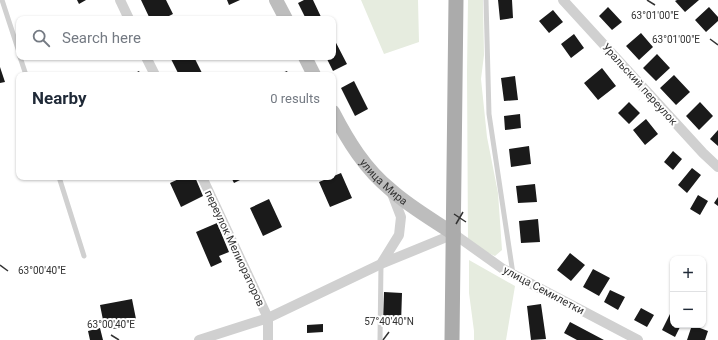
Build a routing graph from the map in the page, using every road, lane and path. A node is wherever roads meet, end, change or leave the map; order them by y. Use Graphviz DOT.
graph roads {
  1 [pos="2,0"];
  2 [pos="120,0"];
  3 [pos="276,0"];
  4 [pos="456,0"];
  5 [pos="486,0"];
  6 [pos="563,0"];
  7 [pos="128,16"];
  8 [pos="284,16"];
  9 [pos="16,43"];
  10 [pos="21,60"];
  11 [pos="148,60"];
  12 [pos="306,60"];
  13 [pos="25,72"];
  14 [pos="154,72"];
  15 [pos="312,72"];
  16 [pos="336,118"];
  17 [pos="718,167"];
  18 [pos="60,180"];
  19 [pos="203,180"];
  20 [pos="391,191"];
  21 [pos="454,234"];
  22 [pos="84,256"];
  23 [pos="381,264"];
  24 [pos="513,274"];
  25 [pos="268,318"];
  26 [pos="199,340"];
  27 [pos="268,340"];
  28 [pos="380,340"];
  29 [pos="452,340"];
  30 [pos="638,340"];
  1 -- 9 [label="lane"];
  2 -- 7 [label="street"];
  3 -- 8 [label="street"];
  4 -- 21 [label="main road"];
  5 -- 24 [label="lane"];
  6 -- 17 [label="street, Уральский переулок"];
  10 -- 13 [label="lane"];
  11 -- 14 [label="street"];
  12 -- 15 [label="street"];
  16 -- 20 [label="street, улица Мира"];
  18 -- 22 [label="lane"];
  19 -- 25 [label="street, переулок Мелиораторов"];
  20 -- 21 [label="street, улица Мира"];
  20 -- 23 [label="street"];
  21 -- 23 [label="street"];
  21 -- 24 [label="street, улица Семилетки"];
  21 -- 29 [label="main road"];
  23 -- 25 [label="street"];
  23 -- 28 [label="lane"];
  24 -- 30 [label="street, улица Семилетки"];
  25 -- 26 [label="street"];
  25 -- 27 [label="street"];
}
